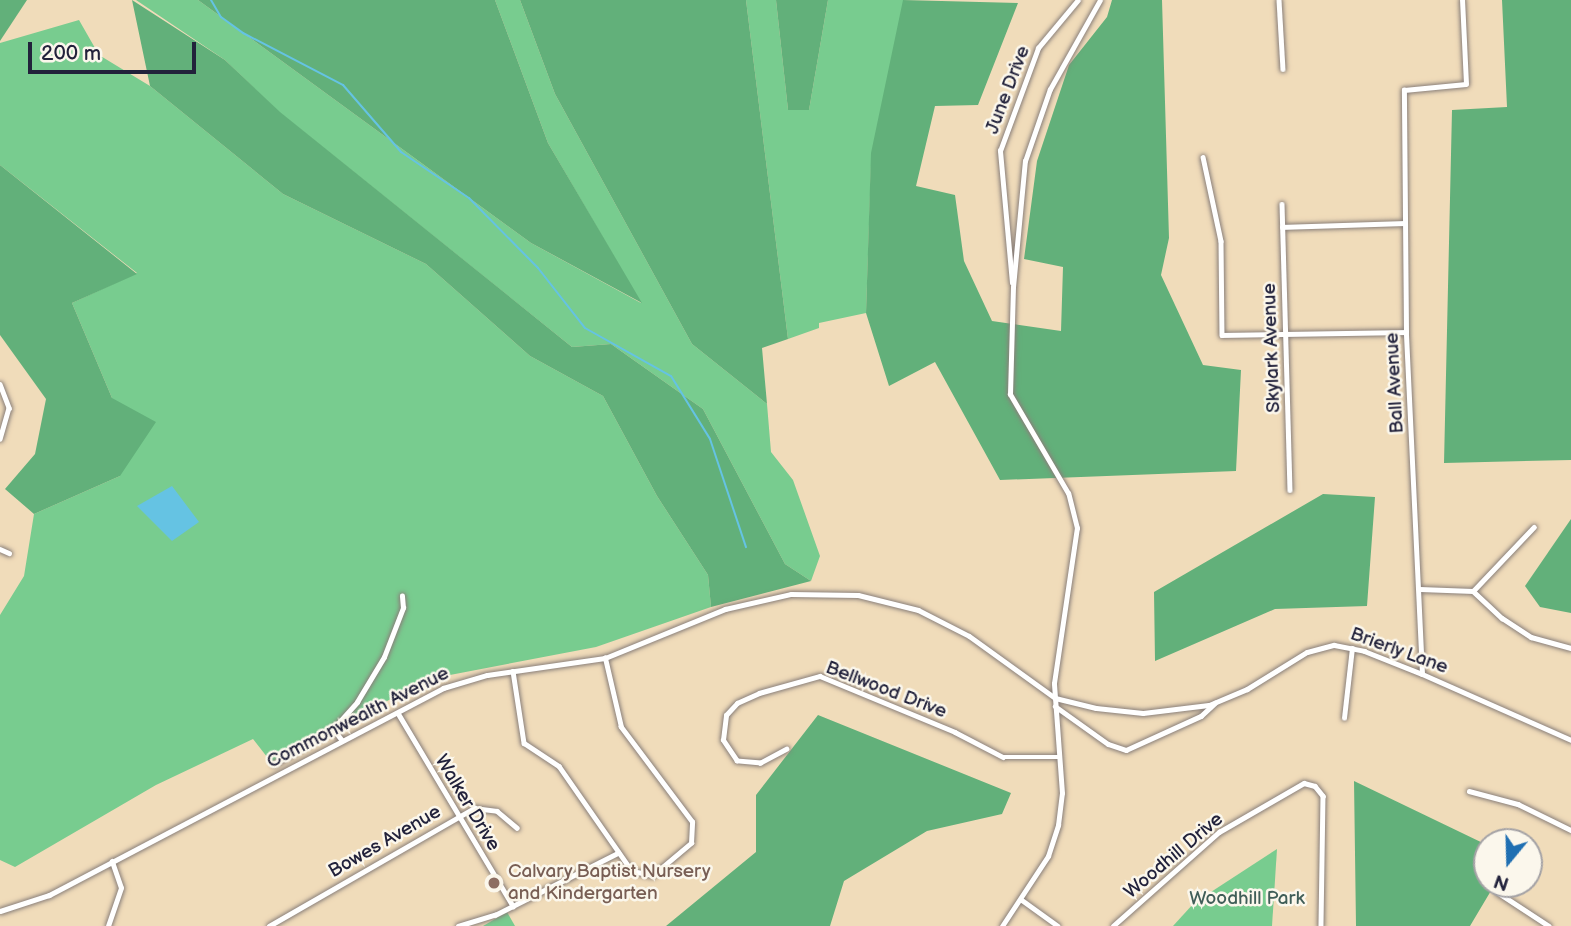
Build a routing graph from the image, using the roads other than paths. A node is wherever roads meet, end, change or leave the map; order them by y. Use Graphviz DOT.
graph roads {
  1 [pos="1078,0"];
  2 [pos="1100,0"];
  3 [pos="1279,0"];
  4 [pos="1462,0"];
  5 [pos="1283,69"];
  6 [pos="1203,157"];
  7 [pos="1282,204"];
  8 [pos="1404,223"];
  9 [pos="1282,227"];
  10 [pos="1013,288"];
  11 [pos="1406,332"];
  12 [pos="1287,337"];
  13 [pos="0,384"];
  14 [pos="0,439"];
  15 [pos="1290,490"];
  16 [pos="1534,527"];
  17 [pos="0,550"];
  18 [pos="9,553"];
  19 [pos="1420,589"];
  20 [pos="1472,591"];
  21 [pos="402,596"];
  22 [pos="1352,648"];
  23 [pos="1571,649"];
  24 [pos="605,657"];
  25 [pos="513,671"];
  26 [pos="1422,674"];
  27 [pos="1055,698"];
  28 [pos="1216,702"];
  29 [pos="1055,706"];
  30 [pos="398,712"];
  31 [pos="1344,718"];
  32 [pos="333,729"];
  33 [pos="1571,740"];
  34 [pos="342,742"];
  35 [pos="787,749"];
  36 [pos="1059,757"];
  37 [pos="274,764"];
  38 [pos="1469,791"];
  39 [pos="458,816"];
  40 [pos="517,828"];
  41 [pos="1571,830"];
  42 [pos="618,853"];
  43 [pos="112,862"];
  44 [pos="1506,898"];
  45 [pos="1022,900"];
  46 [pos="513,906"];
  47 [pos="0,911"];
  48 [pos="108,926"];
  49 [pos="269,926"];
  50 [pos="458,926"];
  51 [pos="1002,926"];
  52 [pos="1058,926"];
  53 [pos="1113,926"];
  54 [pos="1321,926"];
  55 [pos="1549,926"];
  1 -- 10 [label="street, June Drive"];
  2 -- 10 [label="street"];
  3 -- 5 [label="street"];
  4 -- 8 [label="street, Ball Avenue"];
  6 -- 12 [label="street"];
  7 -- 9 [label="street, Skylark Avenue"];
  8 -- 9 [label="street"];
  8 -- 11 [label="street, Ball Avenue"];
  9 -- 12 [label="street, Skylark Avenue"];
  10 -- 27 [label="street"];
  11 -- 12 [label="street"];
  11 -- 19 [label="street, Ball Avenue"];
  12 -- 15 [label="street, Skylark Avenue"];
  13 -- 14 [label="street"];
  16 -- 20 [label="street"];
  17 -- 18 [label="street"];
  19 -- 20 [label="street"];
  19 -- 26 [label="street, Ball Avenue"];
  20 -- 23 [label="street"];
  21 -- 32 [label="street"];
  22 -- 26 [label="street, Brierly Lane"];
  22 -- 28 [label="street, Brierly Lane"];
  22 -- 31 [label="street"];
  24 -- 25 [label="street, Commonwealth Avenue"];
  24 -- 27 [label="street, Commonwealth Avenue"];
  24 -- 42 [label="street"];
  25 -- 30 [label="street, Commonwealth Avenue"];
  25 -- 42 [label="street"];
  26 -- 33 [label="street, Brierly Lane"];
  27 -- 28 [label="street, Brierly Lane"];
  27 -- 29 [label="street"];
  28 -- 29 [label="street"];
  29 -- 36 [label="street"];
  30 -- 34 [label="street, Commonwealth Avenue"];
  30 -- 39 [label="street, Walker Drive"];
  32 -- 34 [label="street"];
  32 -- 37 [label="street"];
  34 -- 43 [label="street, Commonwealth Avenue"];
  35 -- 36 [label="street, Bellwood Drive"];
  36 -- 45 [label="street"];
  38 -- 41 [label="street"];
  39 -- 40 [label="street, Bowes Avenue"];
  39 -- 46 [label="street, Walker Drive"];
  39 -- 49 [label="street, Bowes Avenue"];
  42 -- 46 [label="street"];
  43 -- 47 [label="street, Commonwealth Avenue"];
  43 -- 48 [label="street"];
  44 -- 55 [label="street"];
  45 -- 51 [label="street"];
  45 -- 52 [label="street"];
  46 -- 50 [label="street"];
  53 -- 54 [label="street, Woodhill Drive"];
}
